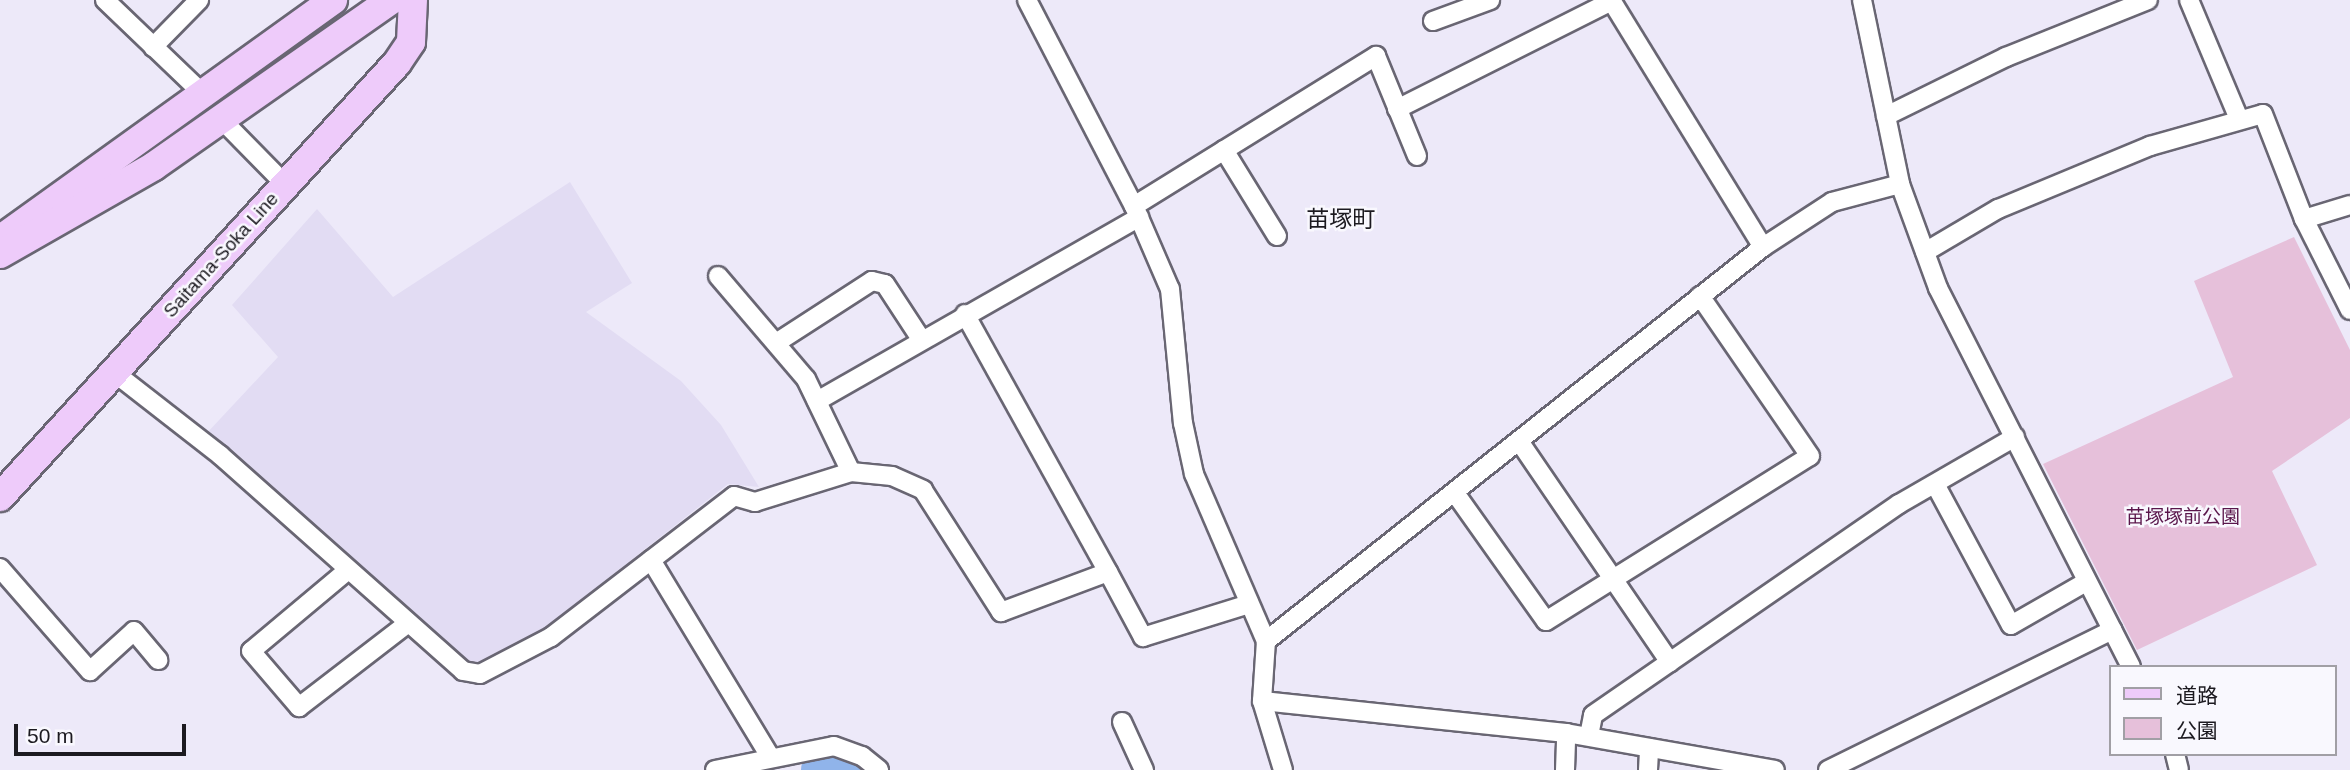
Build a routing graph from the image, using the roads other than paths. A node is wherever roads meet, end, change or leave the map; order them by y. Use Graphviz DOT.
graph roads {
  1 [pos="105,0"];
  2 [pos="199,0"];
  3 [pos="333,0"];
  4 [pos="391,0"];
  5 [pos="413,0"];
  6 [pos="1027,0"];
  7 [pos="1862,0"];
  8 [pos="2148,0"];
  9 [pos="2189,0"];
  10 [pos="1485,1"];
  11 [pos="1612,1"];
  12 [pos="1433,21"];
  13 [pos="153,47"];
  14 [pos="204,95"];
  15 [pos="1397,109"];
  16 [pos="1886,116"];
  17 [pos="2239,119"];
  18 [pos="222,120"];
  19 [pos="1224,150"];
  20 [pos="1417,156"];
  21 [pos="285,184"];
  22 [pos="1900,184"];
  23 [pos="2350,205"];
  24 [pos="1137,212"];
  25 [pos="2304,219"];
  26 [pos="1277,236"];
  27 [pos="0,240"];
  28 [pos="1763,247"];
  29 [pos="1925,252"];
  30 [pos="0,254"];
  31 [pos="718,276"];
  32 [pos="1700,296"];
  33 [pos="2350,310"];
  34 [pos="965,314"];
  35 [pos="921,339"];
  36 [pos="776,343"];
  37 [pos="116,374"];
  38 [pos="817,401"];
  39 [pos="2015,437"];
  40 [pos="1519,441"];
  41 [pos="851,472"];
  42 [pos="1935,484"];
  43 [pos="1455,493"];
  44 [pos="0,497"];
  45 [pos="651,560"];
  46 [pos="0,568"];
  47 [pos="348,570"];
  48 [pos="1108,572"];
  49 [pos="1612,577"];
  50 [pos="2086,582"];
  51 [pos="1249,604"];
  52 [pos="408,623"];
  53 [pos="2112,631"];
  54 [pos="1266,641"];
  55 [pos="158,660"];
  56 [pos="1670,662"];
  57 [pos="2130,665"];
  58 [pos="1262,701"];
  59 [pos="1122,722"];
  60 [pos="1566,733"];
  61 [pos="1589,736"];
  62 [pos="1649,748"];
  63 [pos="769,755"];
  64 [pos="715,770"];
  65 [pos="879,770"];
  66 [pos="1144,770"];
  67 [pos="1283,770"];
  68 [pos="1565,770"];
  69 [pos="1648,770"];
  70 [pos="1775,770"];
  71 [pos="1828,770"];
  1 -- 13 [label="street"];
  2 -- 13 [label="street"];
  3 -- 14 [label="main road"];
  4 -- 18 [label="main road"];
  5 -- 21 [label="main road, Saitama-Soka Line"];
  6 -- 24 [label="street"];
  7 -- 16 [label="street"];
  8 -- 16 [label="street"];
  9 -- 17 [label="street"];
  10 -- 12 [label="street"];
  11 -- 15 [label="street"];
  11 -- 28 [label="street"];
  13 -- 14 [label="street"];
  14 -- 27 [label="main road"];
  15 -- 19 [label="street"];
  15 -- 20 [label="street"];
  16 -- 22 [label="street"];
  17 -- 25 [label="street"];
  17 -- 29 [label="street"];
  18 -- 21 [label="street"];
  18 -- 30 [label="main road"];
  19 -- 24 [label="street"];
  19 -- 26 [label="street"];
  21 -- 37 [label="main road, Saitama-Soka Line"];
  22 -- 28 [label="street"];
  22 -- 29 [label="street"];
  23 -- 25 [label="street"];
  24 -- 34 [label="street"];
  24 -- 51 [label="street"];
  25 -- 33 [label="street"];
  28 -- 32 [label="street"];
  29 -- 39 [label="street"];
  31 -- 36 [label="street"];
  32 -- 40 [label="street"];
  32 -- 49 [label="street"];
  34 -- 35 [label="street"];
  34 -- 48 [label="street"];
  35 -- 36 [label="street"];
  35 -- 38 [label="street"];
  36 -- 38 [label="street"];
  37 -- 44 [label="main road, Saitama-Soka Line"];
  37 -- 47 [label="street"];
  38 -- 41 [label="street"];
  39 -- 42 [label="street"];
  39 -- 50 [label="street"];
  40 -- 43 [label="street"];
  40 -- 49 [label="street"];
  41 -- 45 [label="street"];
  41 -- 48 [label="street"];
  42 -- 50 [label="street"];
  42 -- 56 [label="street"];
  43 -- 49 [label="street"];
  43 -- 54 [label="street"];
  45 -- 52 [label="street"];
  45 -- 63 [label="street"];
  46 -- 55 [label="street"];
  47 -- 52 [label="street"];
  47 -- 52 [label="street"];
  48 -- 51 [label="street"];
  49 -- 56 [label="street"];
  50 -- 53 [label="street"];
  51 -- 54 [label="street"];
  53 -- 57 [label="street"];
  53 -- 71 [label="street"];
  54 -- 58 [label="street"];
  56 -- 61 [label="street"];
  58 -- 60 [label="street"];
  58 -- 67 [label="street"];
  59 -- 66 [label="street"];
  60 -- 61 [label="street"];
  60 -- 68 [label="street"];
  61 -- 62 [label="street"];
  62 -- 69 [label="street"];
  62 -- 70 [label="street"];
  63 -- 64 [label="street"];
  63 -- 65 [label="street"];
}
